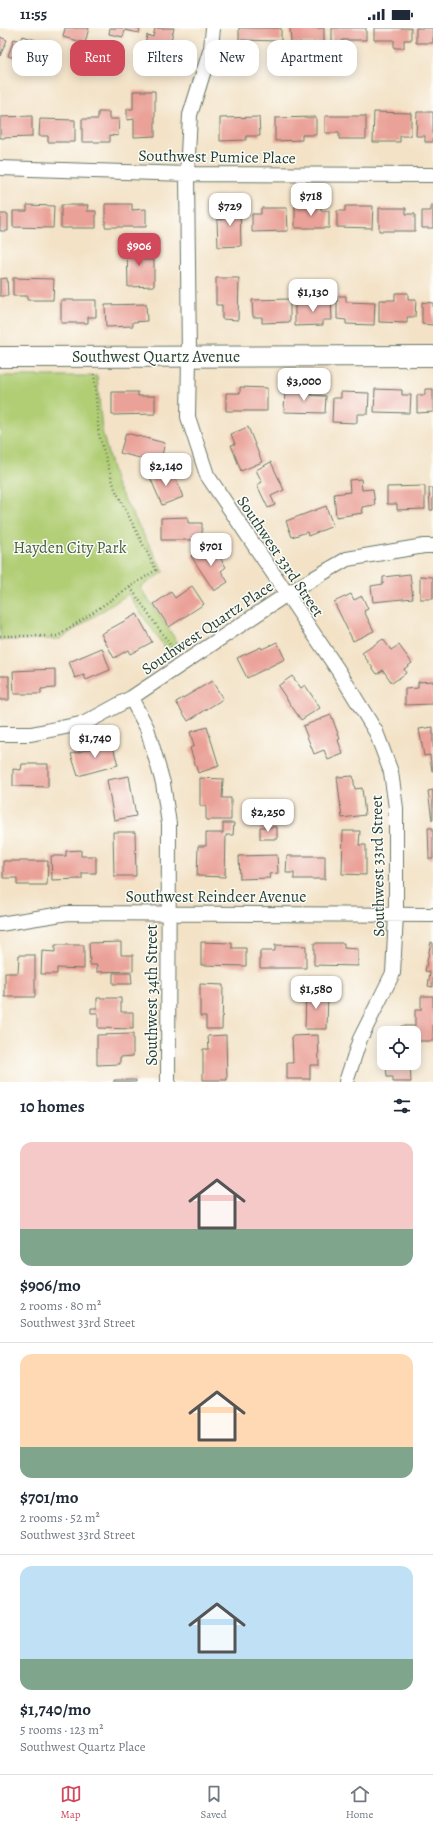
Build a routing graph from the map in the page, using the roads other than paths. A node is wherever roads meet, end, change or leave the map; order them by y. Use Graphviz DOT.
graph roads {
  1 [pos="213,28"];
  2 [pos="0,168"];
  3 [pos="187,174"];
  4 [pos="433,175"];
  5 [pos="189,356"];
  6 [pos="433,356"];
  7 [pos="0,357"];
  8 [pos="433,546"];
  9 [pos="287,594"];
  10 [pos="131,698"];
  11 [pos="0,734"];
  12 [pos="168,912"];
  13 [pos="396,915"];
  14 [pos="433,915"];
  15 [pos="0,924"];
  16 [pos="168,1082"];
  17 [pos="346,1082"];
  1 -- 3 [label="street, Southwest 33rd Street"];
  2 -- 3 [label="street, Southwest Pumice Place"];
  3 -- 4 [label="street, Southwest Pumice Place"];
  3 -- 5 [label="street, Southwest 33rd Street"];
  5 -- 6 [label="street, Southwest Quartz Avenue"];
  5 -- 7 [label="street, Southwest Quartz Avenue"];
  5 -- 9 [label="street, Southwest 33rd Street"];
  8 -- 9 [label="street, Southwest Quartz Place"];
  9 -- 10 [label="street, Southwest Quartz Place"];
  9 -- 13 [label="street, Southwest 33rd Street"];
  10 -- 11 [label="street, Southwest Quartz Place"];
  10 -- 12 [label="street, Southwest 34th Street"];
  12 -- 13 [label="street, Southwest Reindeer Avenue"];
  12 -- 15 [label="street, Southwest Reindeer Avenue"];
  12 -- 16 [label="street, Southwest 34th Street"];
  13 -- 14 [label="street, Southwest Reindeer Avenue"];
  13 -- 17 [label="street, Southwest 33rd Street"];
}
